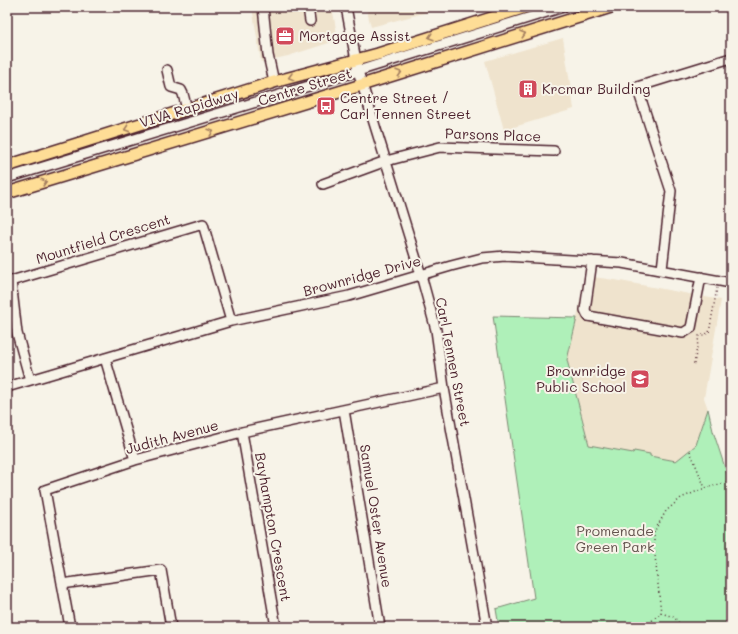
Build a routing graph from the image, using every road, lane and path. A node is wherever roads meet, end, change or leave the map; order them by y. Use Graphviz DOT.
graph roads {
  1 [pos="263,7"];
  2 [pos="308,7"];
  3 [pos="346,7"];
  4 [pos="526,7"];
  5 [pos="562,7"];
  6 [pos="611,7"];
  7 [pos="310,21"];
  8 [pos="731,58"];
  9 [pos="355,60"];
  10 [pos="167,70"];
  11 [pos="358,71"];
  12 [pos="274,82"];
  13 [pos="362,85"];
  14 [pos="187,109"];
  15 [pos="554,151"];
  16 [pos="386,161"];
  17 [pos="7,166"];
  18 [pos="7,178"];
  19 [pos="323,184"];
  20 [pos="7,193"];
  21 [pos="592,260"];
  22 [pos="662,269"];
  23 [pos="421,275"];
  24 [pos="701,277"];
  25 [pos="718,280"];
  26 [pos="731,283"];
  27 [pos="231,321"];
  28 [pos="105,358"];
  29 [pos="694,364"];
  30 [pos="30,380"];
  31 [pos="7,387"];
  32 [pos="444,388"];
  33 [pos="344,410"];
  34 [pos="242,432"];
  35 [pos="690,451"];
  36 [pos="135,460"];
  37 [pos="731,481"];
  38 [pos="705,488"];
  39 [pos="62,584"];
  40 [pos="661,613"];
  41 [pos="70,627"];
  42 [pos="171,627"];
  43 [pos="276,627"];
  44 [pos="380,627"];
  45 [pos="487,627"];
  46 [pos="642,627"];
  47 [pos="682,627"];
  1 -- 12 [label="street"];
  2 -- 7 [label="street"];
  3 -- 9 [label="street, Carl Tennen Street"];
  4 -- 9 [label="main road, Centre Street, one-way"];
  5 -- 11 [label="street, VIVA Rapidway"];
  13 -- 6 [label="main road, Centre Street, one-way"];
  8 -- 22 [label="street"];
  9 -- 11 [label="street, Carl Tennen Street"];
  9 -- 12 [label="main road, Centre Street, one-way"];
  10 -- 14 [label="street"];
  11 -- 13 [label="street, Carl Tennen Street"];
  11 -- 18 [label="street, VIVA Rapidway"];
  12 -- 14 [label="main road, Centre Street"];
  13 -- 16 [label="street, Carl Tennen Street"];
  20 -- 13 [label="main road, Centre Street, one-way"];
  14 -- 17 [label="main road, Centre Street, one-way"];
  15 -- 16 [label="street, Parsons Place"];
  16 -- 19 [label="street, Parsons Place"];
  16 -- 23 [label="street, Carl Tennen Street"];
  21 -- 22 [label="street, Brownridge Drive"];
  21 -- 23 [label="street, Brownridge Drive"];
  21 -- 24 [label="street"];
  22 -- 24 [label="street, Brownridge Drive"];
  23 -- 27 [label="street, Brownridge Drive"];
  23 -- 32 [label="street, Carl Tennen Street"];
  24 -- 25 [label="street, Brownridge Drive"];
  25 -- 26 [label="street, Brownridge Drive"];
  25 -- 29 [label="path"];
  27 -- 28 [label="street, Brownridge Drive"];
  27 -- 30 [label="street, Mountfield Crescent"];
  28 -- 30 [label="street, Brownridge Drive"];
  28 -- 36 [label="street"];
  30 -- 31 [label="street, Brownridge Drive"];
  32 -- 33 [label="street, Judith Avenue"];
  32 -- 45 [label="street, Carl Tennen Street"];
  33 -- 34 [label="street, Judith Avenue"];
  33 -- 44 [label="street, Samuel Oster Avenue"];
  34 -- 36 [label="street, Judith Avenue"];
  34 -- 43 [label="street, Bayhampton Crescent"];
  35 -- 38 [label="path"];
  36 -- 39 [label="street, Judith Avenue"];
  37 -- 38 [label="path"];
  38 -- 40 [label="path"];
  39 -- 41 [label="street, Judith Avenue"];
  39 -- 42 [label="street"];
  40 -- 46 [label="path"];
  40 -- 47 [label="path"];
}
